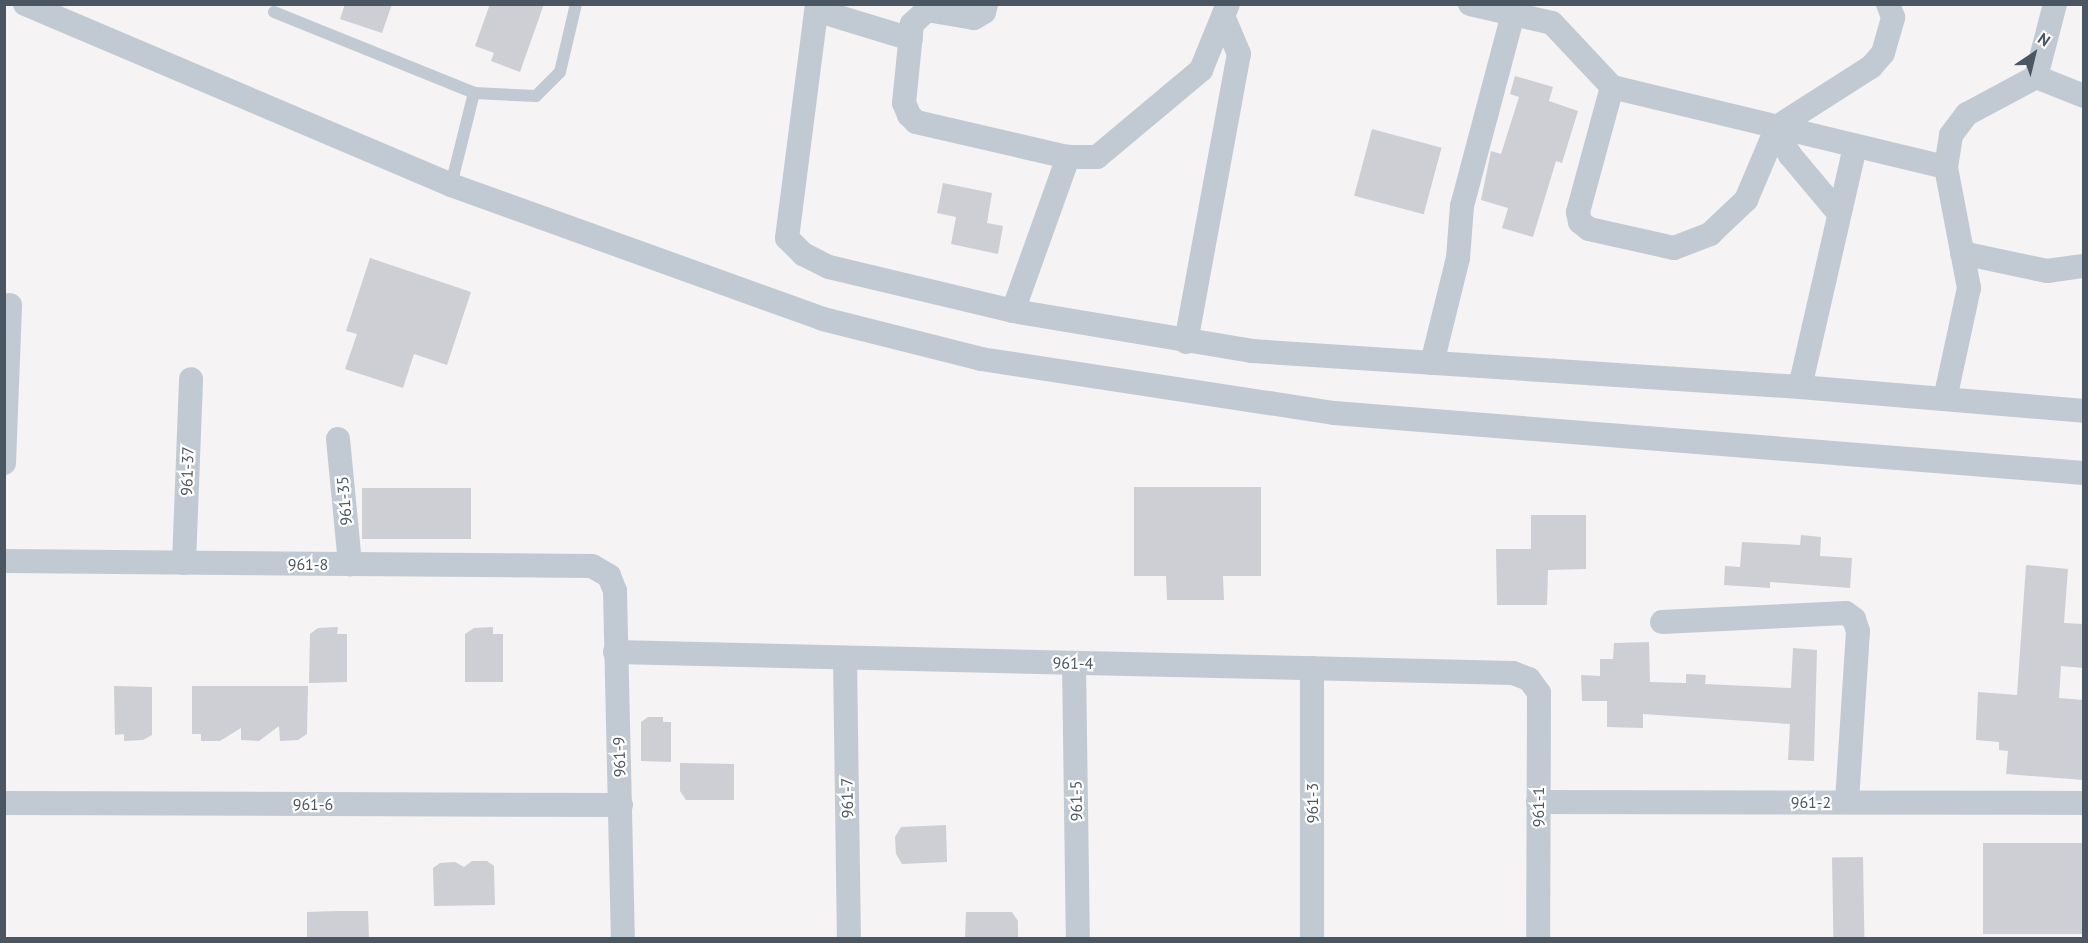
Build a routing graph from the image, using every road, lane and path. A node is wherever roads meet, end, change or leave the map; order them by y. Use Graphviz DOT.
graph roads {
  1 [pos="25,4"];
  2 [pos="576,4"];
  3 [pos="986,4"];
  4 [pos="1470,4"];
  5 [pos="1888,4"];
  6 [pos="2055,4"];
  7 [pos="818,8"];
  8 [pos="1226,10"];
  9 [pos="274,12"];
  10 [pos="1513,14"];
  11 [pos="1554,14"];
  12 [pos="910,39"];
  13 [pos="2036,77"];
  14 [pos="1612,87"];
  15 [pos="474,93"];
  16 [pos="2084,96"];
  17 [pos="1776,129"];
  18 [pos="1855,147"];
  19 [pos="1068,157"];
  20 [pos="1946,167"];
  21 [pos="452,185"];
  22 [pos="1837,211"];
  23 [pos="1962,253"];
  24 [pos="2084,266"];
  25 [pos="10,305"];
  26 [pos="1013,311"];
  27 [pos="1186,342"];
  28 [pos="1432,363"];
  29 [pos="191,379"];
  30 [pos="1800,387"];
  31 [pos="1945,399"];
  32 [pos="2084,411"];
  33 [pos="338,439"];
  34 [pos="4,463"];
  35 [pos="2084,473"];
  36 [pos="4,561"];
  37 [pos="184,563"];
  38 [pos="350,564"];
  39 [pos="609,576"];
  40 [pos="1662,622"];
  41 [pos="615,652"];
  42 [pos="845,658"];
  43 [pos="1074,663"];
  44 [pos="1312,668"];
  45 [pos="1529,679"];
  46 [pos="1538,802"];
  47 [pos="1847,802"];
  48 [pos="4,803"];
  49 [pos="2084,803"];
  50 [pos="621,805"];
  51 [pos="623,939"];
  52 [pos="849,939"];
  53 [pos="1078,939"];
  54 [pos="1312,939"];
  55 [pos="1538,939"];
  1 -- 21 [label="street"];
  2 -- 15 [label="lane"];
  3 -- 12 [label="street"];
  4 -- 10 [label="street"];
  5 -- 17 [label="street"];
  6 -- 13 [label="street"];
  7 -- 12 [label="street"];
  7 -- 26 [label="street"];
  8 -- 19 [label="street"];
  8 -- 27 [label="street"];
  9 -- 15 [label="lane"];
  10 -- 11 [label="street"];
  10 -- 28 [label="street"];
  11 -- 14 [label="street"];
  12 -- 19 [label="street"];
  13 -- 16 [label="street"];
  13 -- 20 [label="street"];
  14 -- 17 [label="street"];
  14 -- 17 [label="street"];
  15 -- 21 [label="lane"];
  17 -- 18 [label="street"];
  17 -- 22 [label="street"];
  18 -- 20 [label="street"];
  18 -- 22 [label="street"];
  19 -- 26 [label="street"];
  20 -- 23 [label="street"];
  21 -- 35 [label="street"];
  22 -- 30 [label="street"];
  23 -- 24 [label="street"];
  23 -- 31 [label="street"];
  25 -- 34 [label="street"];
  26 -- 27 [label="street"];
  27 -- 28 [label="street"];
  28 -- 30 [label="street"];
  29 -- 37 [label="street, 961-37"];
  30 -- 31 [label="street"];
  31 -- 32 [label="street"];
  33 -- 38 [label="street, 961-35"];
  36 -- 37 [label="street, 961-8"];
  37 -- 38 [label="street, 961-8"];
  38 -- 39 [label="street, 961-8"];
  39 -- 41 [label="street, 961-9"];
  40 -- 47 [label="street"];
  41 -- 42 [label="street, 961-4"];
  41 -- 50 [label="street, 961-9"];
  42 -- 43 [label="street, 961-4"];
  42 -- 52 [label="street, 961-7"];
  43 -- 44 [label="street, 961-4"];
  43 -- 53 [label="street, 961-5"];
  44 -- 45 [label="street, 961-4"];
  44 -- 54 [label="street, 961-3"];
  45 -- 46 [label="street, 961-1"];
  46 -- 47 [label="street, 961-2"];
  46 -- 55 [label="street, 961-1"];
  47 -- 49 [label="street, 961-2"];
  48 -- 50 [label="street, 961-6"];
  50 -- 51 [label="street, 961-9"];
}
